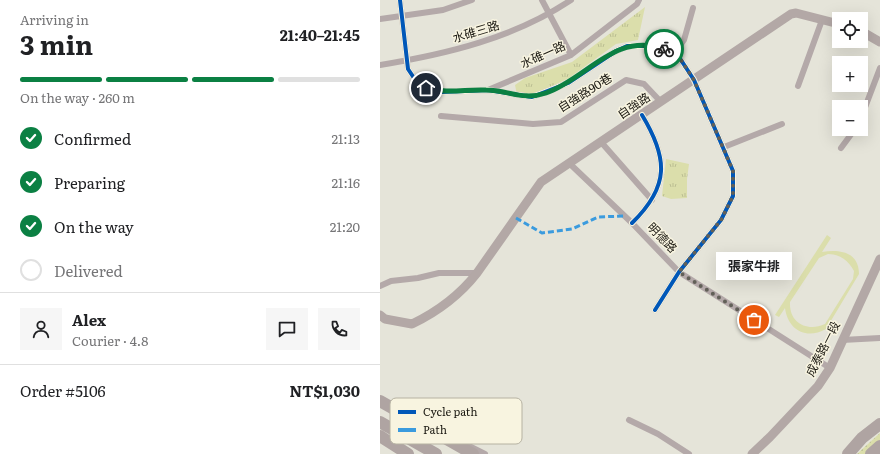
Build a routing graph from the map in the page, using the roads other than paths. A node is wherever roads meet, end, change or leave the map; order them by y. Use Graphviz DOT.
graph roads {
  1 [pos="400,0"];
  2 [pos="472,0"];
  3 [pos="542,0"];
  4 [pos="571,0"];
  5 [pos="639,0"];
  6 [pos="693,8"];
  7 [pos="550,14"];
  8 [pos="401,17"];
  9 [pos="380,19"];
  10 [pos="822,20"];
  11 [pos="832,22"];
  12 [pos="868,35"];
  13 [pos="880,42"];
  14 [pos="674,53"];
  15 [pos="571,55"];
  16 [pos="408,60"];
  17 [pos="380,65"];
  18 [pos="880,68"];
  19 [pos="694,80"];
  20 [pos="798,86"];
  21 [pos="488,90"];
  22 [pos="868,100"];
  23 [pos="661,102"];
  24 [pos="642,115"];
  25 [pos="441,116"];
  26 [pos="782,124"];
  27 [pos="850,136"];
  28 [pos="601,142"];
  29 [pos="724,147"];
  30 [pos="841,148"];
  31 [pos="570,163"];
  32 [pos="652,200"];
  33 [pos="632,223"];
  34 [pos="880,259"];
  35 [pos="679,272"];
  36 [pos="477,273"];
  37 [pos="380,286"];
  38 [pos="655,310"];
  39 [pos="380,315"];
  40 [pos="880,338"];
  41 [pos="842,340"];
  42 [pos="830,368"];
  43 [pos="380,398"];
  44 [pos="380,401"];
  45 [pos="390,404"];
  46 [pos="390,407"];
  47 [pos="629,420"];
  48 [pos="380,422"];
  49 [pos="880,424"];
  50 [pos="390,428"];
  51 [pos="880,429"];
  52 [pos="380,436"];
  53 [pos="390,442"];
  54 [pos="392,444"];
  55 [pos="418,444"];
  56 [pos="455,444"];
  57 [pos="465,444"];
  58 [pos="408,454"];
  59 [pos="436,454"];
  60 [pos="473,454"];
  61 [pos="485,454"];
  62 [pos="689,454"];
  63 [pos="752,454"];
  64 [pos="848,454"];
  65 [pos="854,454"];
  1 -- 8 [label="street, 水碓一路"];
  2 -- 8 [label="street"];
  3 -- 7 [label="street"];
  4 -- 7 [label="street, 水碓三路"];
  5 -- 15 [label="street, 水碓一路"];
  6 -- 14 [label="street"];
  7 -- 15 [label="street"];
  7 -- 16 [label="street, 水碓三路"];
  8 -- 9 [label="street"];
  8 -- 16 [label="street, 水碓一路"];
  10 -- 11 [label="street, 自強路"];
  10 -- 19 [label="street, 自強路"];
  10 -- 20 [label="street"];
  12 -- 13 [label="street"];
  14 -- 19 [label="street"];
  14 -- 21 [label="street, 水碓一路"];
  15 -- 21 [label="street, 水碓一路"];
  16 -- 17 [label="street, 水碓三路"];
  16 -- 21 [label="street, 水碓一路"];
  18 -- 22 [label="street"];
  19 -- 23 [label="street, 自強路"];
  19 -- 29 [label="street"];
  23 -- 24 [label="street, 自強路"];
  23 -- 25 [label="street, 自強路90巷"];
  24 -- 28 [label="street, 自強路"];
  24 -- 32 [label="street"];
  26 -- 29 [label="street"];
  27 -- 30 [label="street"];
  28 -- 31 [label="street, 自強路"];
  28 -- 32 [label="street"];
  29 -- 35 [label="street"];
  31 -- 33 [label="street, 明德路"];
  31 -- 36 [label="street, 自強路"];
  32 -- 33 [label="street"];
  33 -- 35 [label="street, 明德路"];
  34 -- 41 [label="street, 成泰路一段"];
  35 -- 38 [label="street"];
  35 -- 42 [label="street, 明德路"];
  36 -- 37 [label="street"];
  36 -- 39 [label="street, 自強路"];
  40 -- 41 [label="street"];
  41 -- 42 [label="street, 成泰路一段"];
  42 -- 63 [label="street, 成泰路一段"];
  43 -- 45 [label="street"];
  44 -- 46 [label="highway"];
  47 -- 62 [label="street"];
  48 -- 50 [label="highway"];
  49 -- 64 [label="highway"];
  51 -- 65 [label="highway"];
  52 -- 53 [label="highway"];
  54 -- 58 [label="highway"];
  55 -- 59 [label="highway"];
  56 -- 60 [label="highway"];
  57 -- 61 [label="street"];
}
